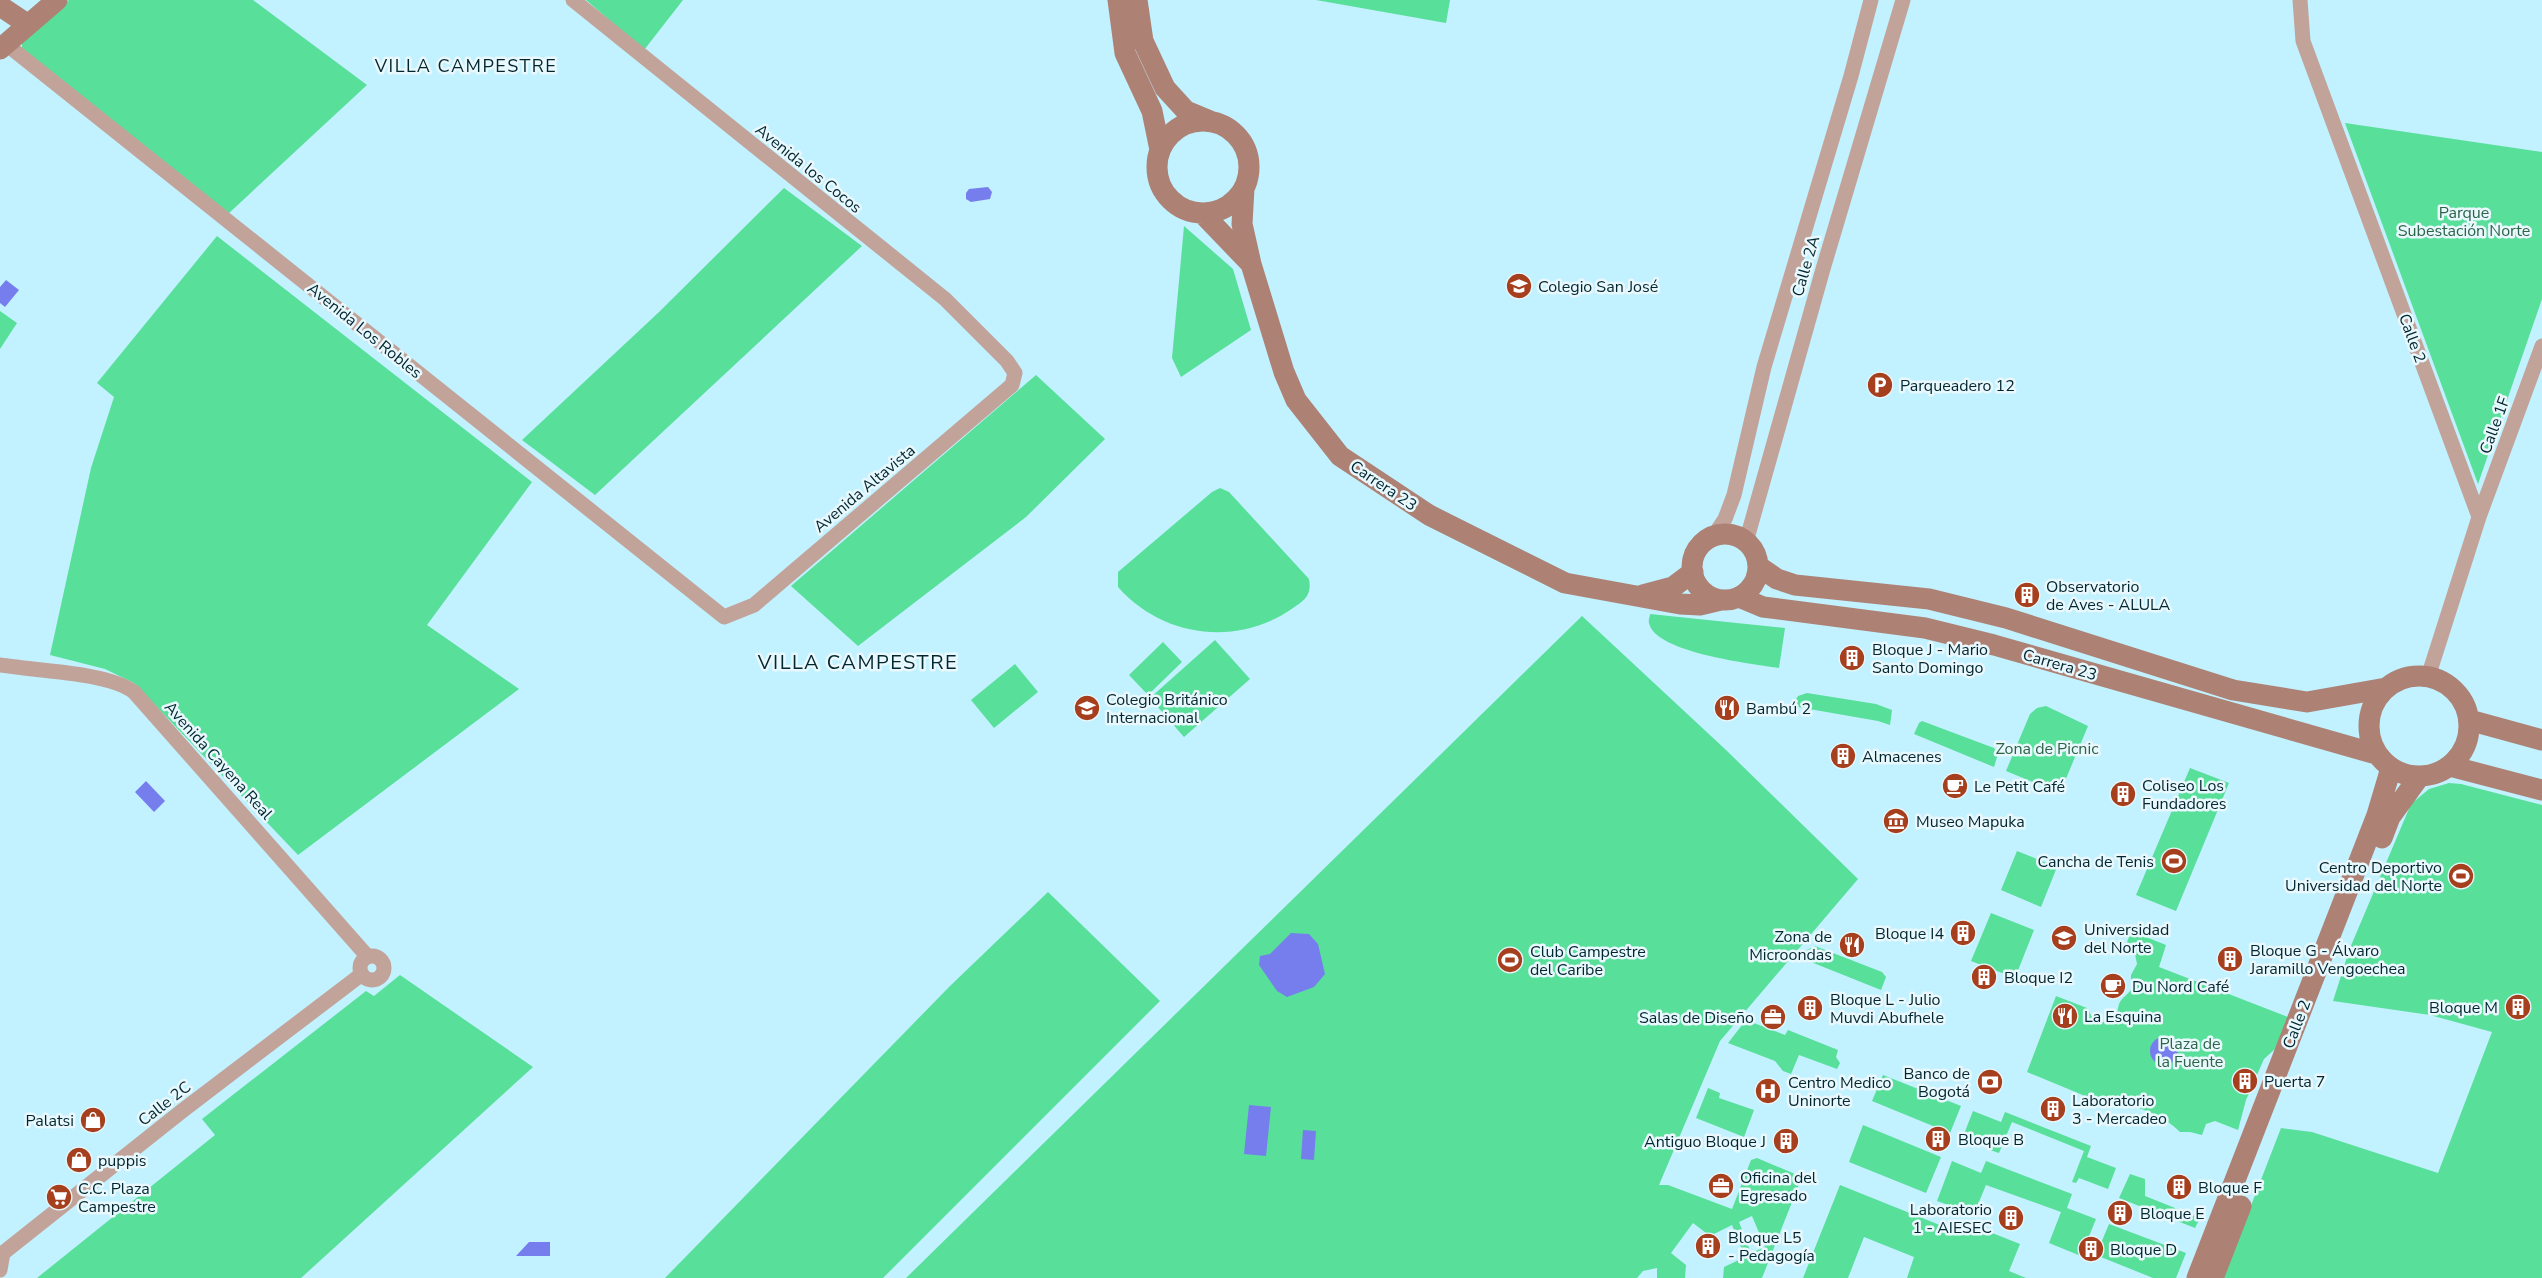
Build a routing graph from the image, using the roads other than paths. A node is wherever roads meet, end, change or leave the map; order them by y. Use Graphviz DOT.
graph roads {
  1 [pos="57,0"];
  2 [pos="573,0"];
  3 [pos="1118,0"];
  4 [pos="1137,0"];
  5 [pos="1871,0"];
  6 [pos="1903,0"];
  7 [pos="2300,0"];
  8 [pos="0,6"];
  9 [pos="27,24"];
  10 [pos="3,46"];
  11 [pos="1216,123"];
  12 [pos="1160,150"];
  13 [pos="1244,188"];
  14 [pos="1202,213"];
  15 [pos="1251,264"];
  16 [pos="2542,346"];
  17 [pos="1015,373"];
  18 [pos="2535,385"];
  19 [pos="2479,517"];
  20 [pos="1713,537"];
  21 [pos="1746,542"];
  22 [pos="1758,566"];
  23 [pos="1693,572"];
  24 [pos="1633,597"];
  25 [pos="1730,598"];
  26 [pos="724,616"];
  27 [pos="0,664"];
  28 [pos="2428,676"];
  29 [pos="2386,688"];
  30 [pos="2469,720"];
  31 [pos="2542,740"];
  32 [pos="2384,761"];
  33 [pos="2450,766"];
  34 [pos="2419,777"];
  35 [pos="2542,790"];
  36 [pos="375,959"];
  37 [pos="362,974"];
  38 [pos="0,1270"];
  39 [pos="2197,1278"];
  40 [pos="2213,1278"];
  1 -- 9 [label="street"];
  2 -- 17 [label="street, Avenida los Cocos"];
  3 -- 12 [label="street"];
  4 -- 11 [label="street"];
  5 -- 20 [label="street, Calle 2A"];
  6 -- 21 [label="street, Calle 2A"];
  7 -- 19 [label="street, Calle 2"];
  8 -- 9 [label="street"];
  9 -- 10 [label="street"];
  10 -- 26 [label="street, Avenida Los Robles"];
  11 -- 12 [label="street"];
  11 -- 13 [label="street"];
  12 -- 14 [label="street"];
  13 -- 14 [label="street"];
  13 -- 15 [label="street, Carrera 23"];
  14 -- 15 [label="street, Carrera 23"];
  15 -- 24 [label="street, Carrera 23"];
  16 -- 18 [label="street, Calle 1F"];
  17 -- 26 [label="street, Avenida Altavista"];
  18 -- 19 [label="street, Calle 1F"];
  19 -- 28 [label="street"];
  20 -- 21 [label="street"];
  20 -- 23 [label="street"];
  21 -- 22 [label="street"];
  22 -- 25 [label="street"];
  22 -- 29 [label="street, Carrera 23"];
  23 -- 24 [label="street, Carrera 23"];
  23 -- 25 [label="street"];
  24 -- 25 [label="street, Carrera 23"];
  25 -- 32 [label="street, Carrera 23"];
  27 -- 36 [label="street, Avenida Cayena Real"];
  28 -- 29 [label="street"];
  28 -- 30 [label="street"];
  29 -- 32 [label="street"];
  30 -- 31 [label="street"];
  30 -- 33 [label="street"];
  32 -- 34 [label="street"];
  32 -- 39 [label="street, Calle 2"];
  33 -- 34 [label="street"];
  33 -- 35 [label="street"];
  34 -- 40 [label="street, Calle 2"];
  36 -- 37 [label="street"];
  36 -- 37 [label="street"];
  37 -- 38 [label="street, Calle 2C"];
}
